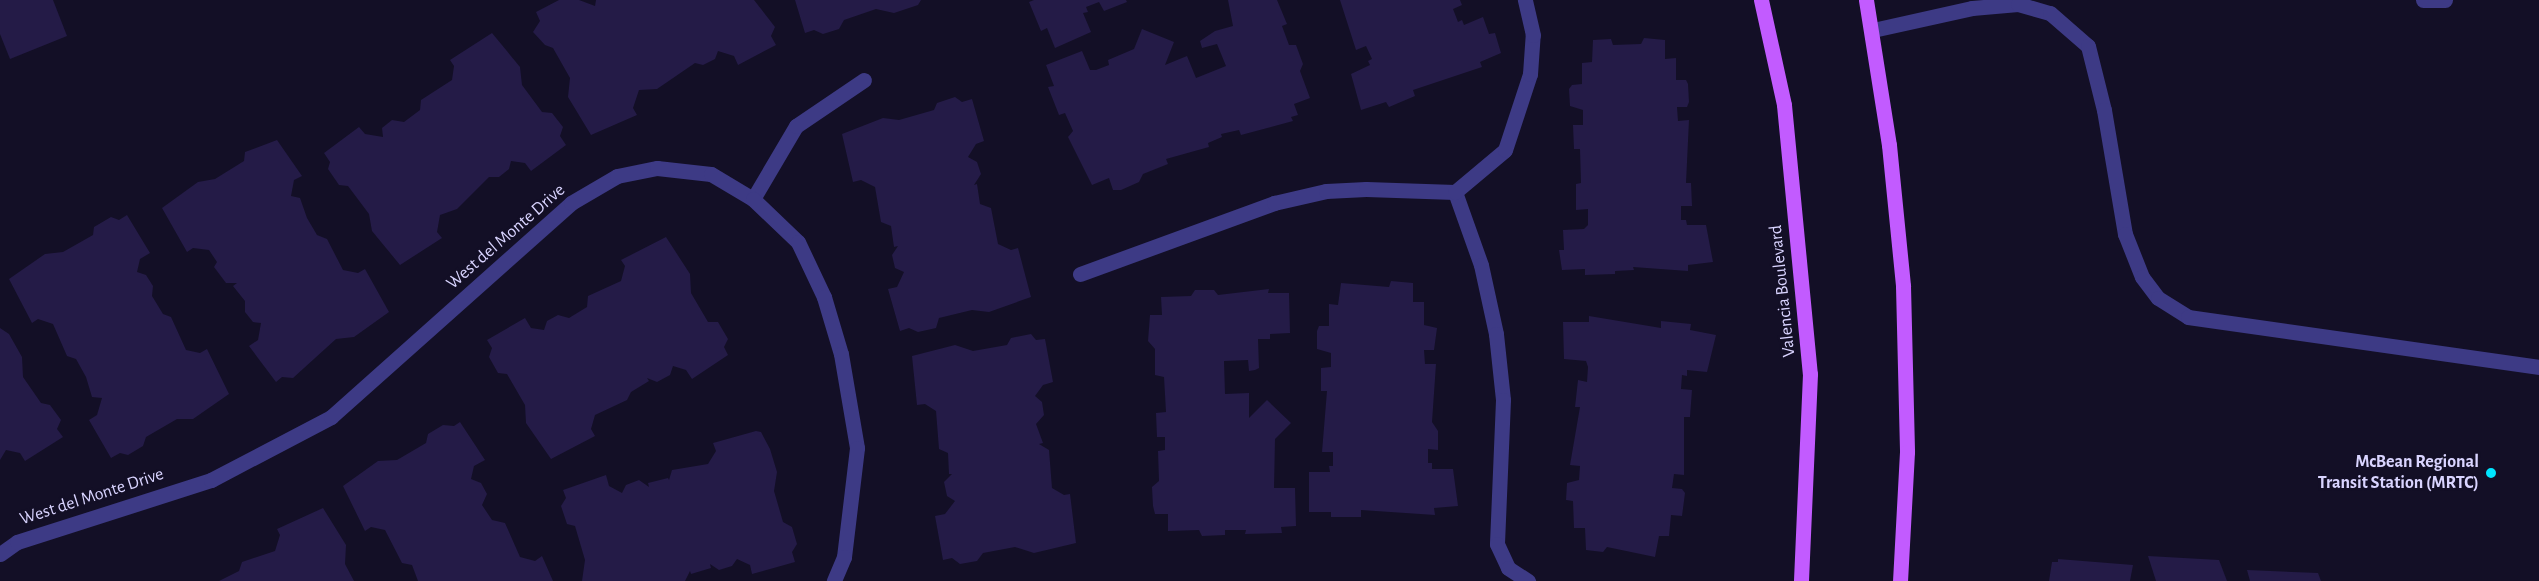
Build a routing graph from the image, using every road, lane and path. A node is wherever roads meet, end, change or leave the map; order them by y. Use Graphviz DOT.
graph roads {
  1 [pos="1525,0"];
  2 [pos="1761,0"];
  3 [pos="1866,0"];
  4 [pos="2423,0"];
  5 [pos="2445,0"];
  6 [pos="2021,2"];
  7 [pos="1873,30"];
  8 [pos="864,80"];
  9 [pos="1455,192"];
  10 [pos="753,199"];
  11 [pos="1080,274"];
  12 [pos="2539,367"];
  13 [pos="0,554"];
  14 [pos="834,581"];
  15 [pos="1528,581"];
  16 [pos="1801,581"];
  17 [pos="1900,581"];
  1 -- 9 [label="street"];
  2 -- 16 [label="main road, Valencia Boulevard"];
  3 -- 7 [label="main road"];
  4 -- 5 [label="street"];
  6 -- 7 [label="street"];
  6 -- 12 [label="street"];
  7 -- 17 [label="main road"];
  8 -- 10 [label="street"];
  9 -- 11 [label="street"];
  9 -- 15 [label="street"];
  10 -- 13 [label="street, West del Monte Drive"];
  10 -- 14 [label="street, West del Monte Drive"];
}
